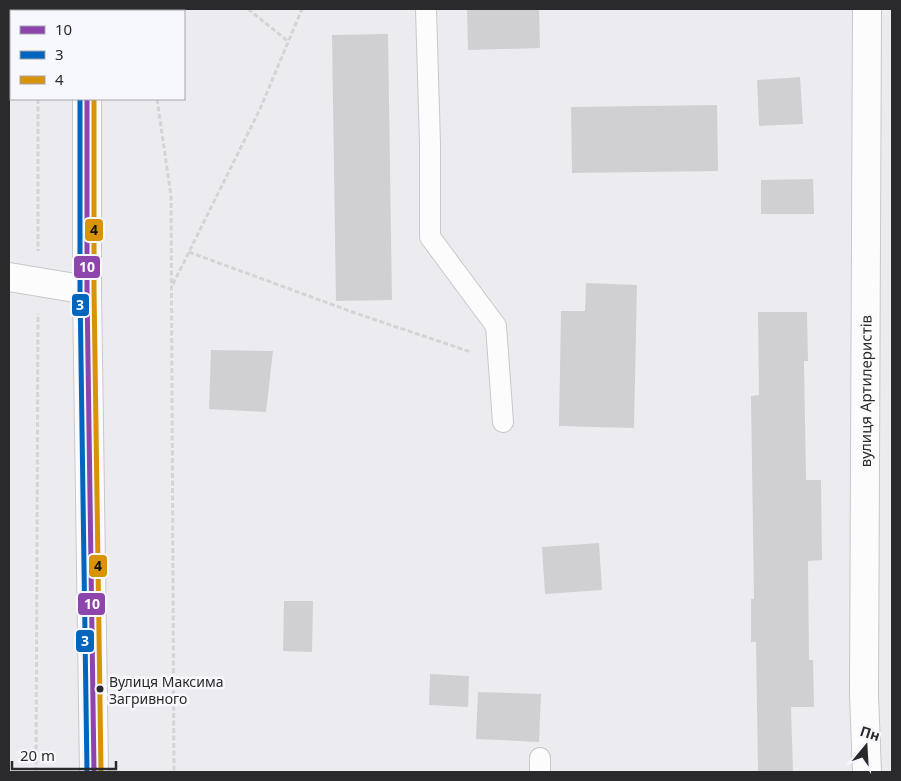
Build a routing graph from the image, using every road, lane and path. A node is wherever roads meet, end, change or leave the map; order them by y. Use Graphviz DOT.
graph roads {
  1 [pos="248,9"];
  2 [pos="302,9"];
  3 [pos="426,9"];
  4 [pos="867,9"];
  5 [pos="289,42"];
  6 [pos="38,100"];
  7 [pos="88,100"];
  8 [pos="157,100"];
  9 [pos="188,252"];
  10 [pos="9,276"];
  11 [pos="38,283"];
  12 [pos="171,286"];
  13 [pos="87,290"];
  14 [pos="498,361"];
  15 [pos="503,422"];
  16 [pos="122,679"];
  17 [pos="174,679"];
  18 [pos="36,772"];
  19 [pos="94,772"];
  20 [pos="174,772"];
  21 [pos="867,772"];
  1 -- 5 [label="path"];
  2 -- 5 [label="path"];
  3 -- 14 [label="lane"];
  4 -- 21 [label="street, вулиця Артилеристів"];
  5 -- 9 [label="path"];
  6 -- 11 [label="path"];
  7 -- 13 [label="street"];
  8 -- 12 [label="path"];
  9 -- 12 [label="path"];
  9 -- 14 [label="path"];
  10 -- 11 [label="street"];
  11 -- 13 [label="street"];
  11 -- 18 [label="path"];
  12 -- 17 [label="path"];
  13 -- 19 [label="street"];
  14 -- 15 [label="lane"];
  16 -- 17 [label="path"];
  17 -- 20 [label="path"];
}
